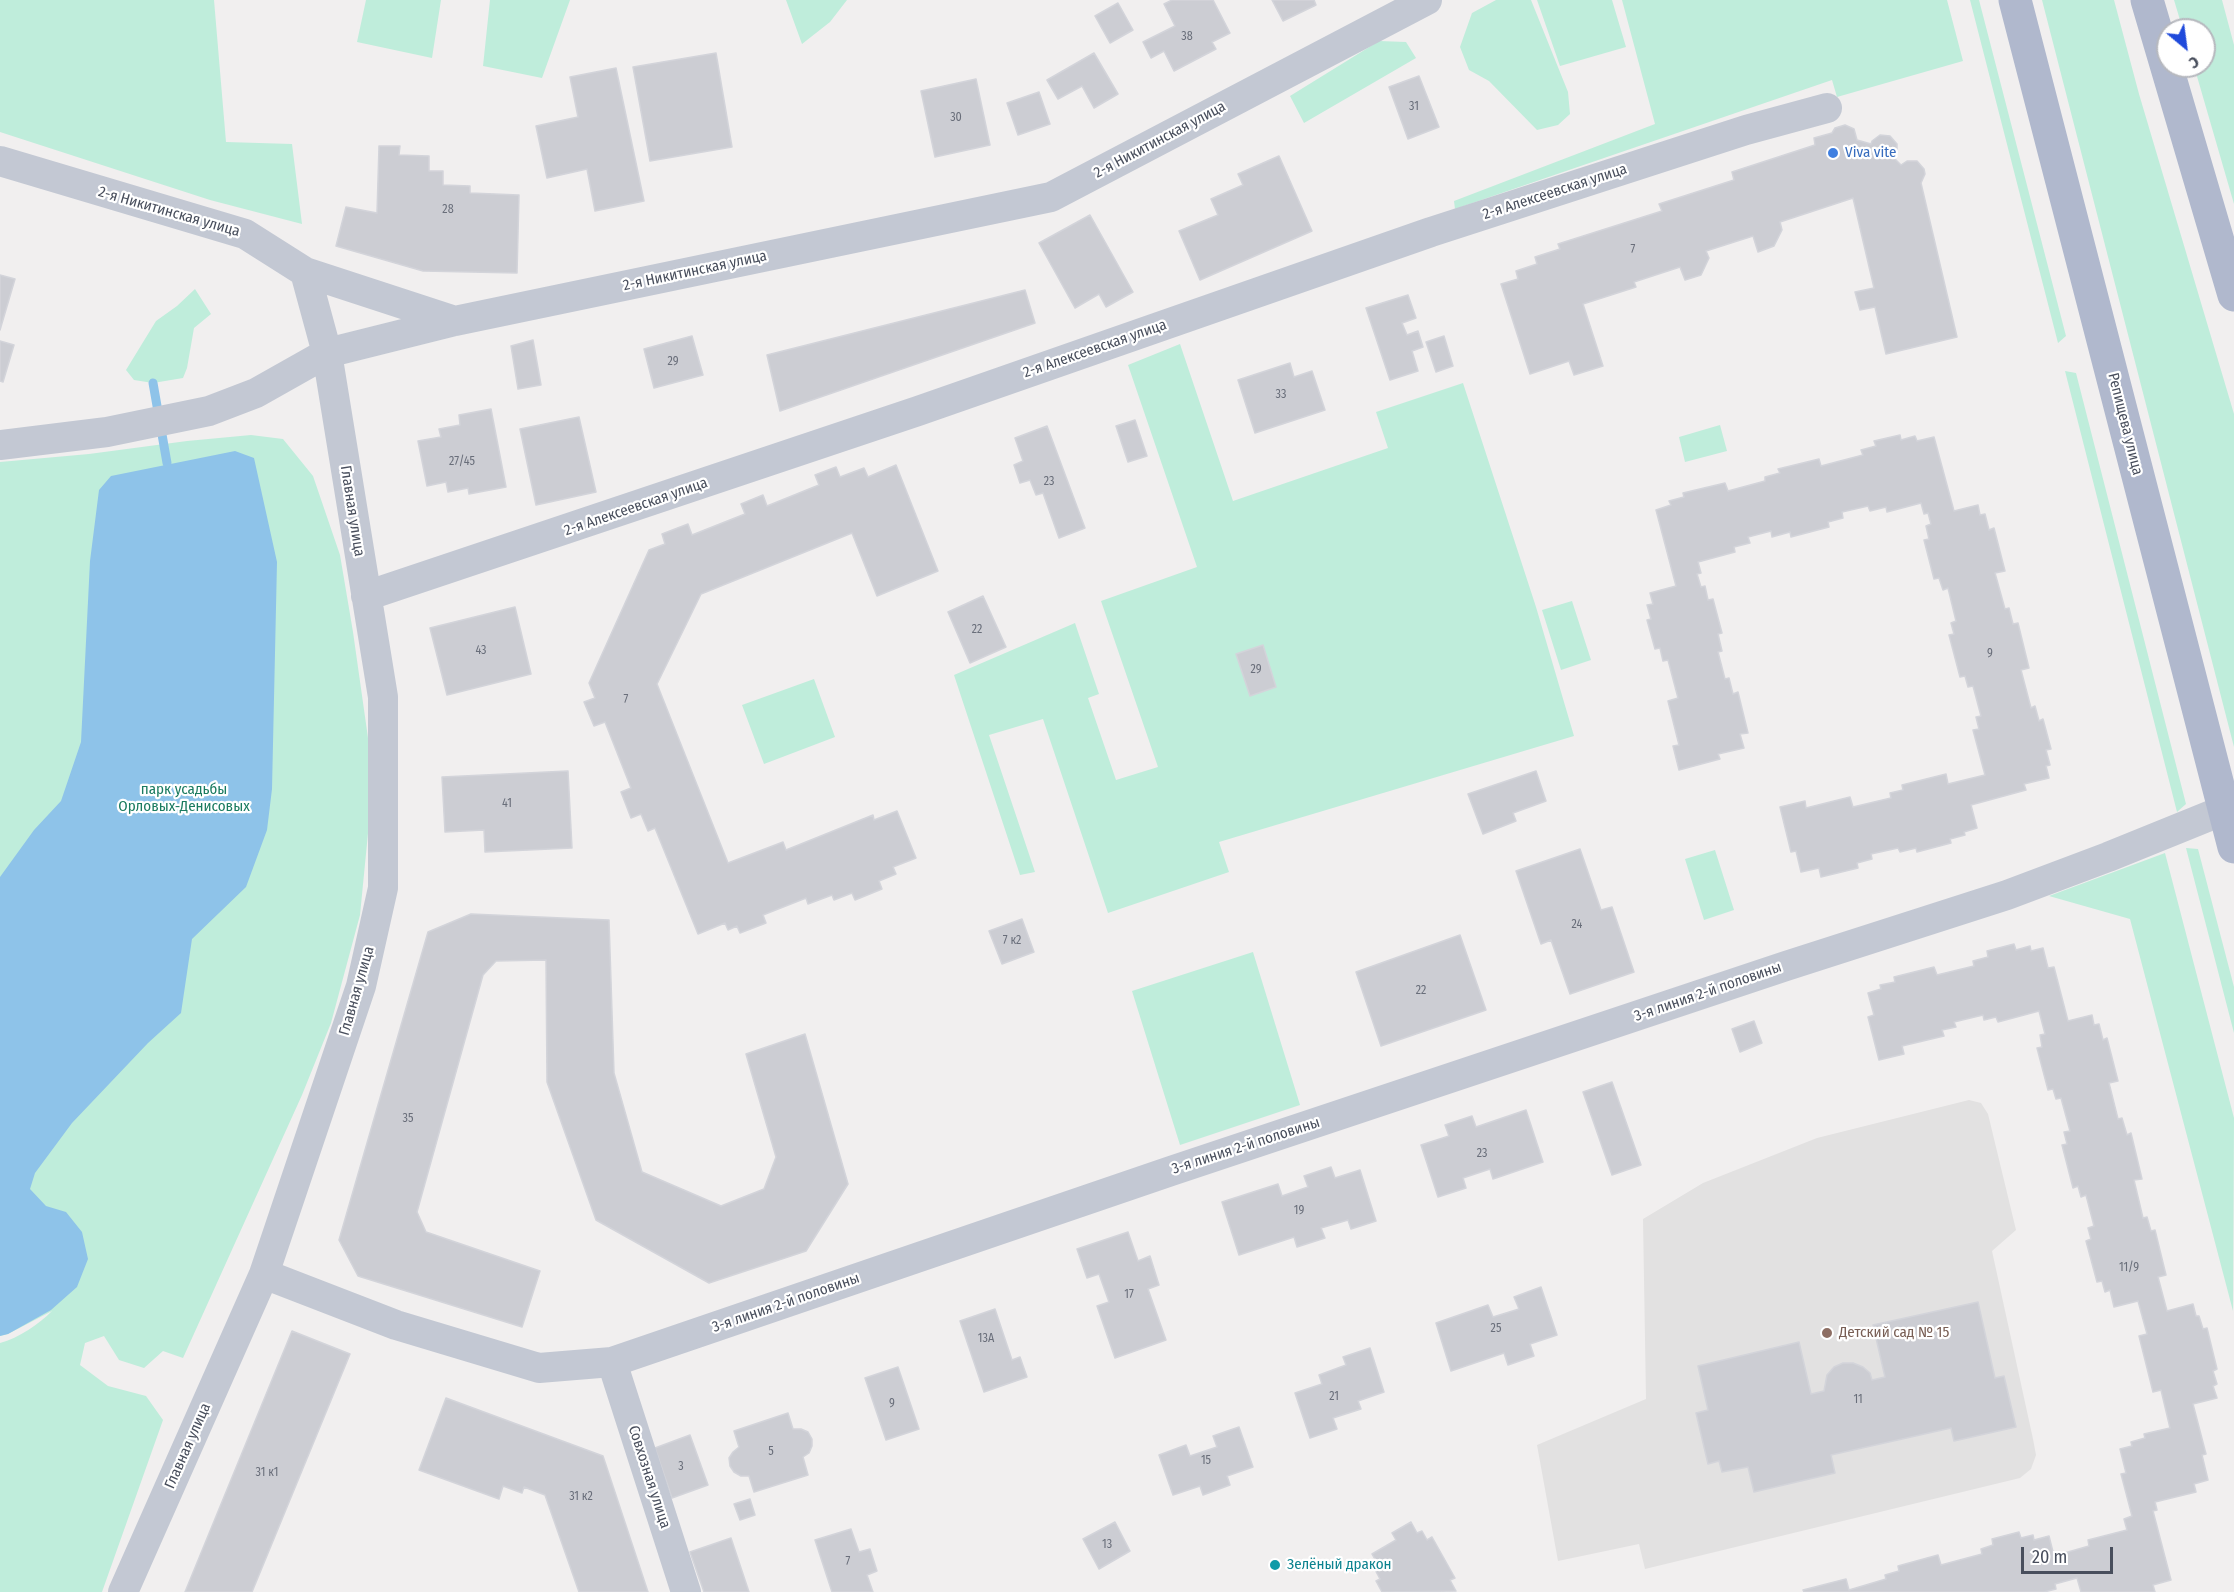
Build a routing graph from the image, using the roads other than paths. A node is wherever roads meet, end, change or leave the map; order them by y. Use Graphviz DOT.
graph roads {
  1 [pos="1427,0"];
  2 [pos="2015,0"];
  3 [pos="2147,0"];
  4 [pos="1827,108"];
  5 [pos="0,160"];
  6 [pos="305,272"];
  7 [pos="2234,295"];
  8 [pos="455,321"];
  9 [pos="327,353"];
  10 [pos="0,445"];
  11 [pos="366,596"];
  12 [pos="2224,810"];
  13 [pos="2234,847"];
  14 [pos="264,1274"];
  15 [pos="612,1362"];
  16 [pos="123,1592"];
  17 [pos="686,1592"];
  1 -- 8 [label="street, 2-я Никитинская улица"];
  2 -- 12 [label="main road, Репищева улица"];
  3 -- 7 [label="main road"];
  4 -- 11 [label="street, 2-я Алексеевская улица"];
  5 -- 6 [label="street, 2-я Никитинская улица"];
  6 -- 8 [label="street, 2-я Никитинская улица"];
  6 -- 9 [label="street"];
  8 -- 9 [label="street, 2-я Никитинская улица"];
  9 -- 10 [label="street, 2-я Никитинская улица"];
  9 -- 11 [label="street, Главная улица"];
  11 -- 14 [label="street, Главная улица"];
  12 -- 13 [label="main road, Репищева улица"];
  12 -- 15 [label="street, 3-я линия 2-й половины"];
  14 -- 15 [label="street, 3-я линия 2-й половины"];
  14 -- 16 [label="street, Главная улица"];
  15 -- 17 [label="street, Совхозная улица"];
}
